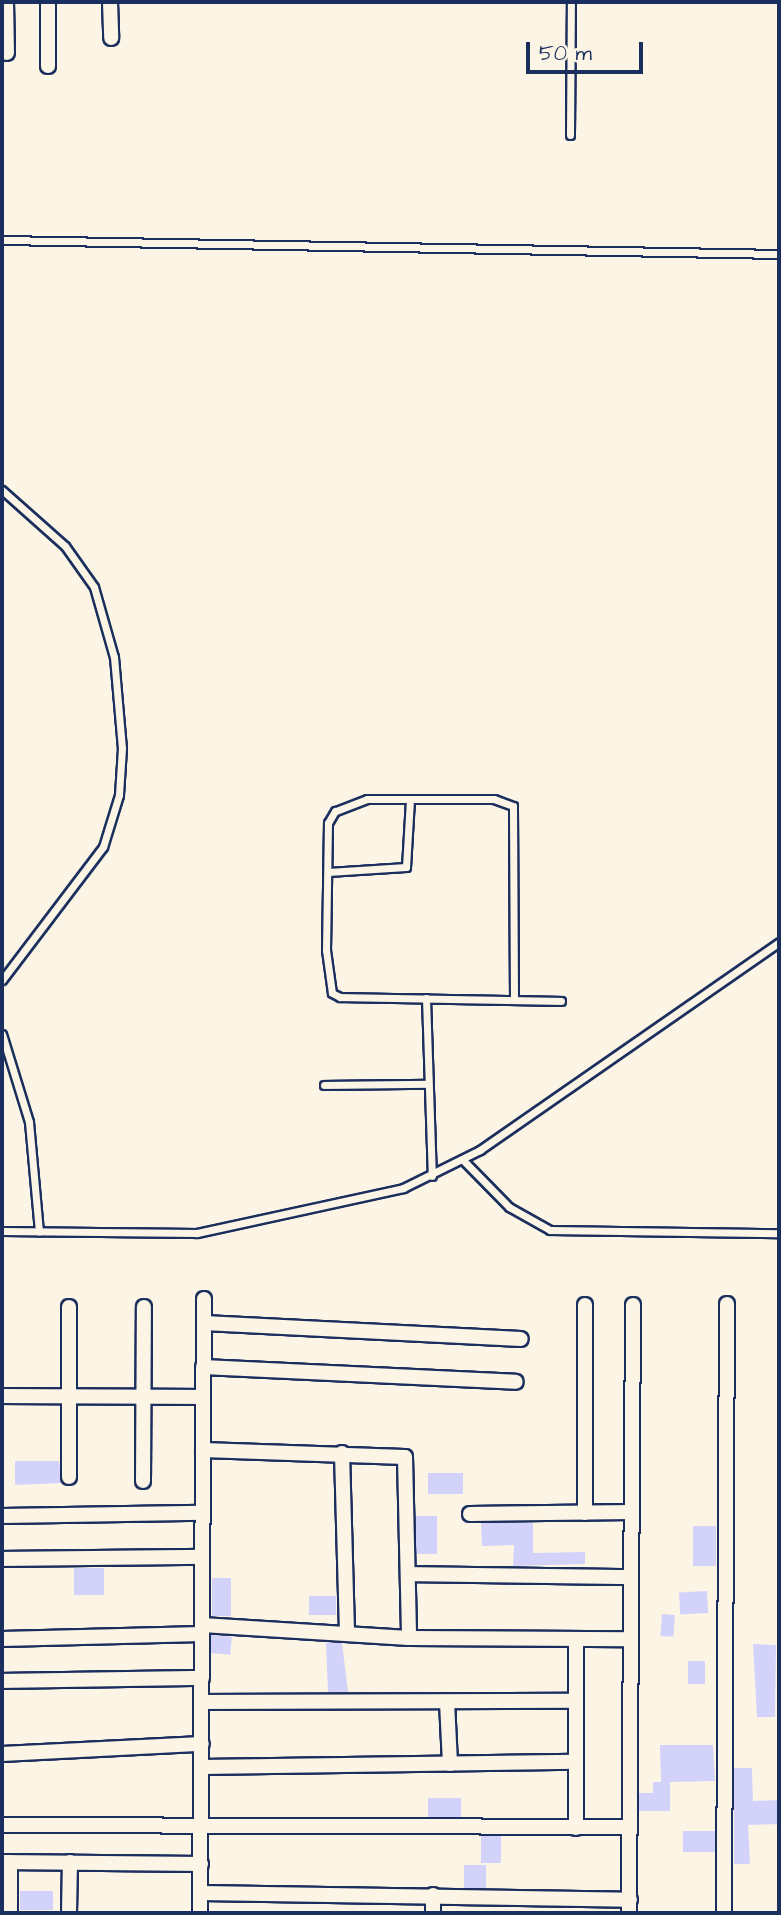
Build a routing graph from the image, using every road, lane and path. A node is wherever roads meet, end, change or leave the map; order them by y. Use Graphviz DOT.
graph roads {
  1 [pos="6,2"];
  2 [pos="48,2"];
  3 [pos="110,2"];
  4 [pos="571,2"];
  5 [pos="111,38"];
  6 [pos="7,52"];
  7 [pos="48,66"];
  8 [pos="570,135"];
  9 [pos="2,240"];
  10 [pos="779,254"];
  11 [pos="2,490"];
  12 [pos="410,799"];
  13 [pos="328,873"];
  14 [pos="779,942"];
  15 [pos="2,979"];
  16 [pos="426,999"];
  17 [pos="514,1000"];
  18 [pos="561,1001"];
  19 [pos="2,1034"];
  20 [pos="428,1084"];
  21 [pos="324,1085"];
  22 [pos="463,1160"];
  23 [pos="432,1176"];
  24 [pos="2,1231"];
  25 [pos="39,1232"];
  26 [pos="779,1233"];
  27 [pos="204,1299"];
  28 [pos="727,1304"];
  29 [pos="585,1305"];
  30 [pos="633,1305"];
  31 [pos="69,1307"];
  32 [pos="145,1307"];
  33 [pos="204,1323"];
  34 [pos="522,1339"];
  35 [pos="203,1367"];
  36 [pos="516,1382"];
  37 [pos="2,1396"];
  38 [pos="66,1396"];
  39 [pos="143,1396"];
  40 [pos="203,1397"];
  41 [pos="203,1450"];
  42 [pos="342,1453"];
  43 [pos="69,1477"];
  44 [pos="143,1481"];
  45 [pos="632,1512"];
  46 [pos="203,1513"];
  47 [pos="585,1513"];
  48 [pos="470,1514"];
  49 [pos="2,1516"];
  50 [pos="202,1557"];
  51 [pos="2,1559"];
  52 [pos="409,1574"];
  53 [pos="631,1577"];
  54 [pos="202,1630"];
  55 [pos="347,1634"];
  56 [pos="409,1638"];
  57 [pos="2,1639"];
  58 [pos="576,1639"];
  59 [pos="629,1639"];
  60 [pos="202,1678"];
  61 [pos="2,1681"];
  62 [pos="576,1701"];
  63 [pos="202,1702"];
  64 [pos="447,1702"];
  65 [pos="202,1744"];
  66 [pos="2,1754"];
  67 [pos="576,1762"];
  68 [pos="450,1764"];
  69 [pos="201,1767"];
  70 [pos="2,1825"];
  71 [pos="201,1825"];
  72 [pos="627,1827"];
  73 [pos="576,1828"];
  74 [pos="6,1862"];
  75 [pos="70,1863"];
  76 [pos="201,1864"];
  77 [pos="201,1894"];
  78 [pos="433,1895"];
  79 [pos="629,1906"];
  80 [pos="10,1913"];
  81 [pos="69,1913"];
  82 [pos="200,1913"];
  83 [pos="433,1913"];
  84 [pos="724,1913"];
  1 -- 6 [label="street"];
  2 -- 7 [label="street"];
  3 -- 5 [label="street"];
  4 -- 8 [label="lane"];
  9 -- 10 [label="lane"];
  11 -- 15 [label="lane"];
  12 -- 13 [label="lane"];
  12 -- 13 [label="lane"];
  12 -- 17 [label="lane"];
  13 -- 16 [label="lane"];
  14 -- 22 [label="lane"];
  16 -- 17 [label="lane"];
  16 -- 20 [label="lane"];
  17 -- 18 [label="lane"];
  19 -- 25 [label="lane"];
  20 -- 21 [label="lane"];
  20 -- 23 [label="lane"];
  22 -- 23 [label="lane"];
  22 -- 26 [label="lane"];
  23 -- 25 [label="lane"];
  24 -- 25 [label="lane"];
  27 -- 33 [label="street"];
  28 -- 84 [label="street"];
  29 -- 47 [label="street"];
  30 -- 45 [label="street"];
  31 -- 38 [label="street"];
  32 -- 39 [label="street"];
  33 -- 34 [label="street"];
  33 -- 35 [label="street"];
  35 -- 36 [label="street"];
  35 -- 40 [label="street"];
  37 -- 38 [label="street"];
  38 -- 39 [label="street"];
  38 -- 43 [label="street"];
  39 -- 40 [label="street"];
  39 -- 44 [label="street"];
  40 -- 41 [label="street"];
  41 -- 42 [label="street"];
  41 -- 46 [label="street"];
  42 -- 52 [label="street"];
  42 -- 55 [label="street"];
  45 -- 47 [label="street"];
  45 -- 53 [label="street"];
  46 -- 49 [label="street"];
  46 -- 50 [label="street"];
  47 -- 48 [label="street"];
  50 -- 51 [label="street"];
  50 -- 54 [label="street"];
  52 -- 53 [label="street"];
  52 -- 56 [label="street"];
  53 -- 59 [label="street"];
  54 -- 55 [label="street"];
  54 -- 57 [label="street"];
  54 -- 60 [label="street"];
  55 -- 56 [label="street"];
  56 -- 58 [label="street"];
  58 -- 59 [label="street"];
  58 -- 62 [label="street"];
  59 -- 72 [label="street"];
  60 -- 61 [label="street"];
  60 -- 63 [label="street"];
  62 -- 64 [label="street"];
  62 -- 67 [label="street"];
  63 -- 64 [label="street"];
  63 -- 65 [label="street"];
  64 -- 68 [label="street"];
  65 -- 66 [label="street"];
  65 -- 69 [label="street"];
  67 -- 68 [label="street"];
  67 -- 73 [label="street"];
  68 -- 69 [label="street"];
  69 -- 71 [label="street"];
  70 -- 71 [label="street"];
  71 -- 73 [label="street"];
  71 -- 76 [label="street"];
  72 -- 73 [label="street"];
  72 -- 79 [label="street"];
  74 -- 75 [label="street"];
  74 -- 80 [label="street"];
  75 -- 76 [label="street"];
  75 -- 81 [label="street"];
  76 -- 77 [label="street"];
  77 -- 78 [label="street"];
  77 -- 82 [label="street"];
  78 -- 79 [label="street"];
  78 -- 83 [label="street"];
}
